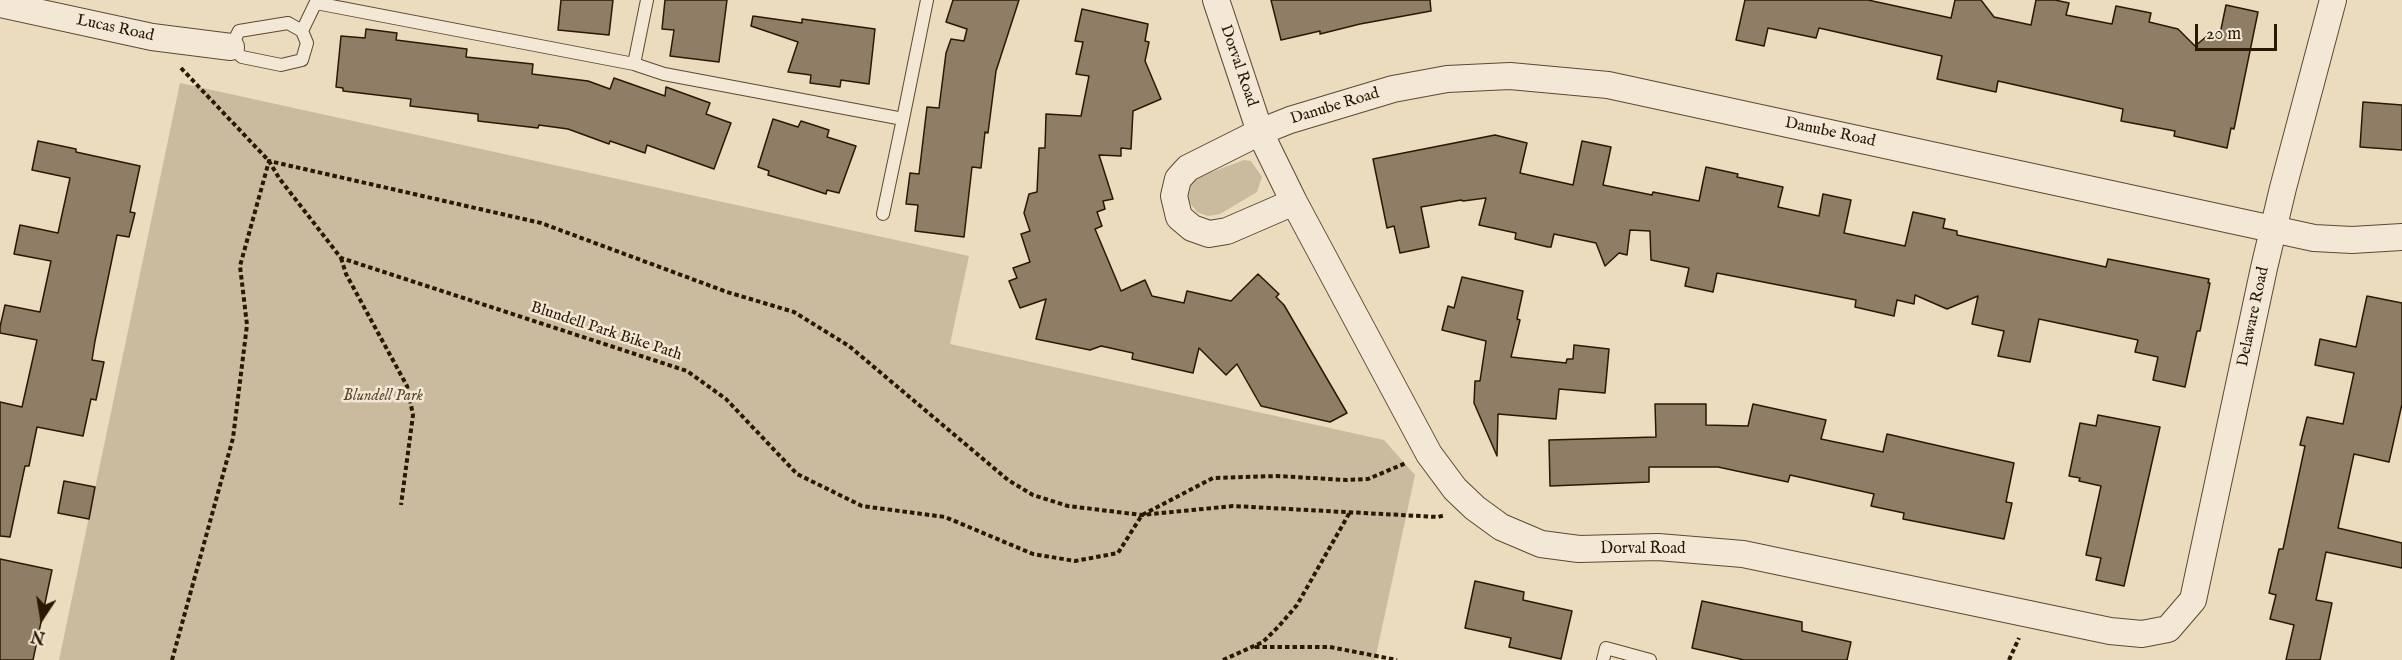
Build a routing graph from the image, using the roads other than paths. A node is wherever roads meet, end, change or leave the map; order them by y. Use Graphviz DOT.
graph roads {
  1 [pos="647,0"];
  2 [pos="927,0"];
  3 [pos="1216,0"];
  4 [pos="2333,0"];
  5 [pos="316,1"];
  6 [pos="1,5"];
  7 [pos="302,31"];
  8 [pos="231,47"];
  9 [pos="634,64"];
  10 [pos="903,119"];
  11 [pos="1260,132"];
  12 [pos="1294,202"];
  13 [pos="883,214"];
  14 [pos="2274,229"];
  15 [pos="2402,237"];
  16 [pos="2168,628"];
  17 [pos="1603,660"];
  18 [pos="1650,660"];
  1 -- 9 [label="lane"];
  2 -- 10 [label="lane"];
  3 -- 11 [label="street, Dorval Road"];
  4 -- 14 [label="street, Delaware Road"];
  5 -- 7 [label="lane"];
  5 -- 9 [label="lane"];
  6 -- 8 [label="street, Lucas Road"];
  7 -- 8 [label="lane"];
  7 -- 8 [label="lane"];
  9 -- 10 [label="lane"];
  10 -- 13 [label="lane"];
  11 -- 12 [label="street, Dorval Road"];
  11 -- 12 [label="street"];
  11 -- 14 [label="street, Danube Road"];
  12 -- 16 [label="street, Dorval Road"];
  14 -- 15 [label="street, Danube Road"];
  14 -- 16 [label="street, Delaware Road"];
  17 -- 18 [label="lane"];
}
